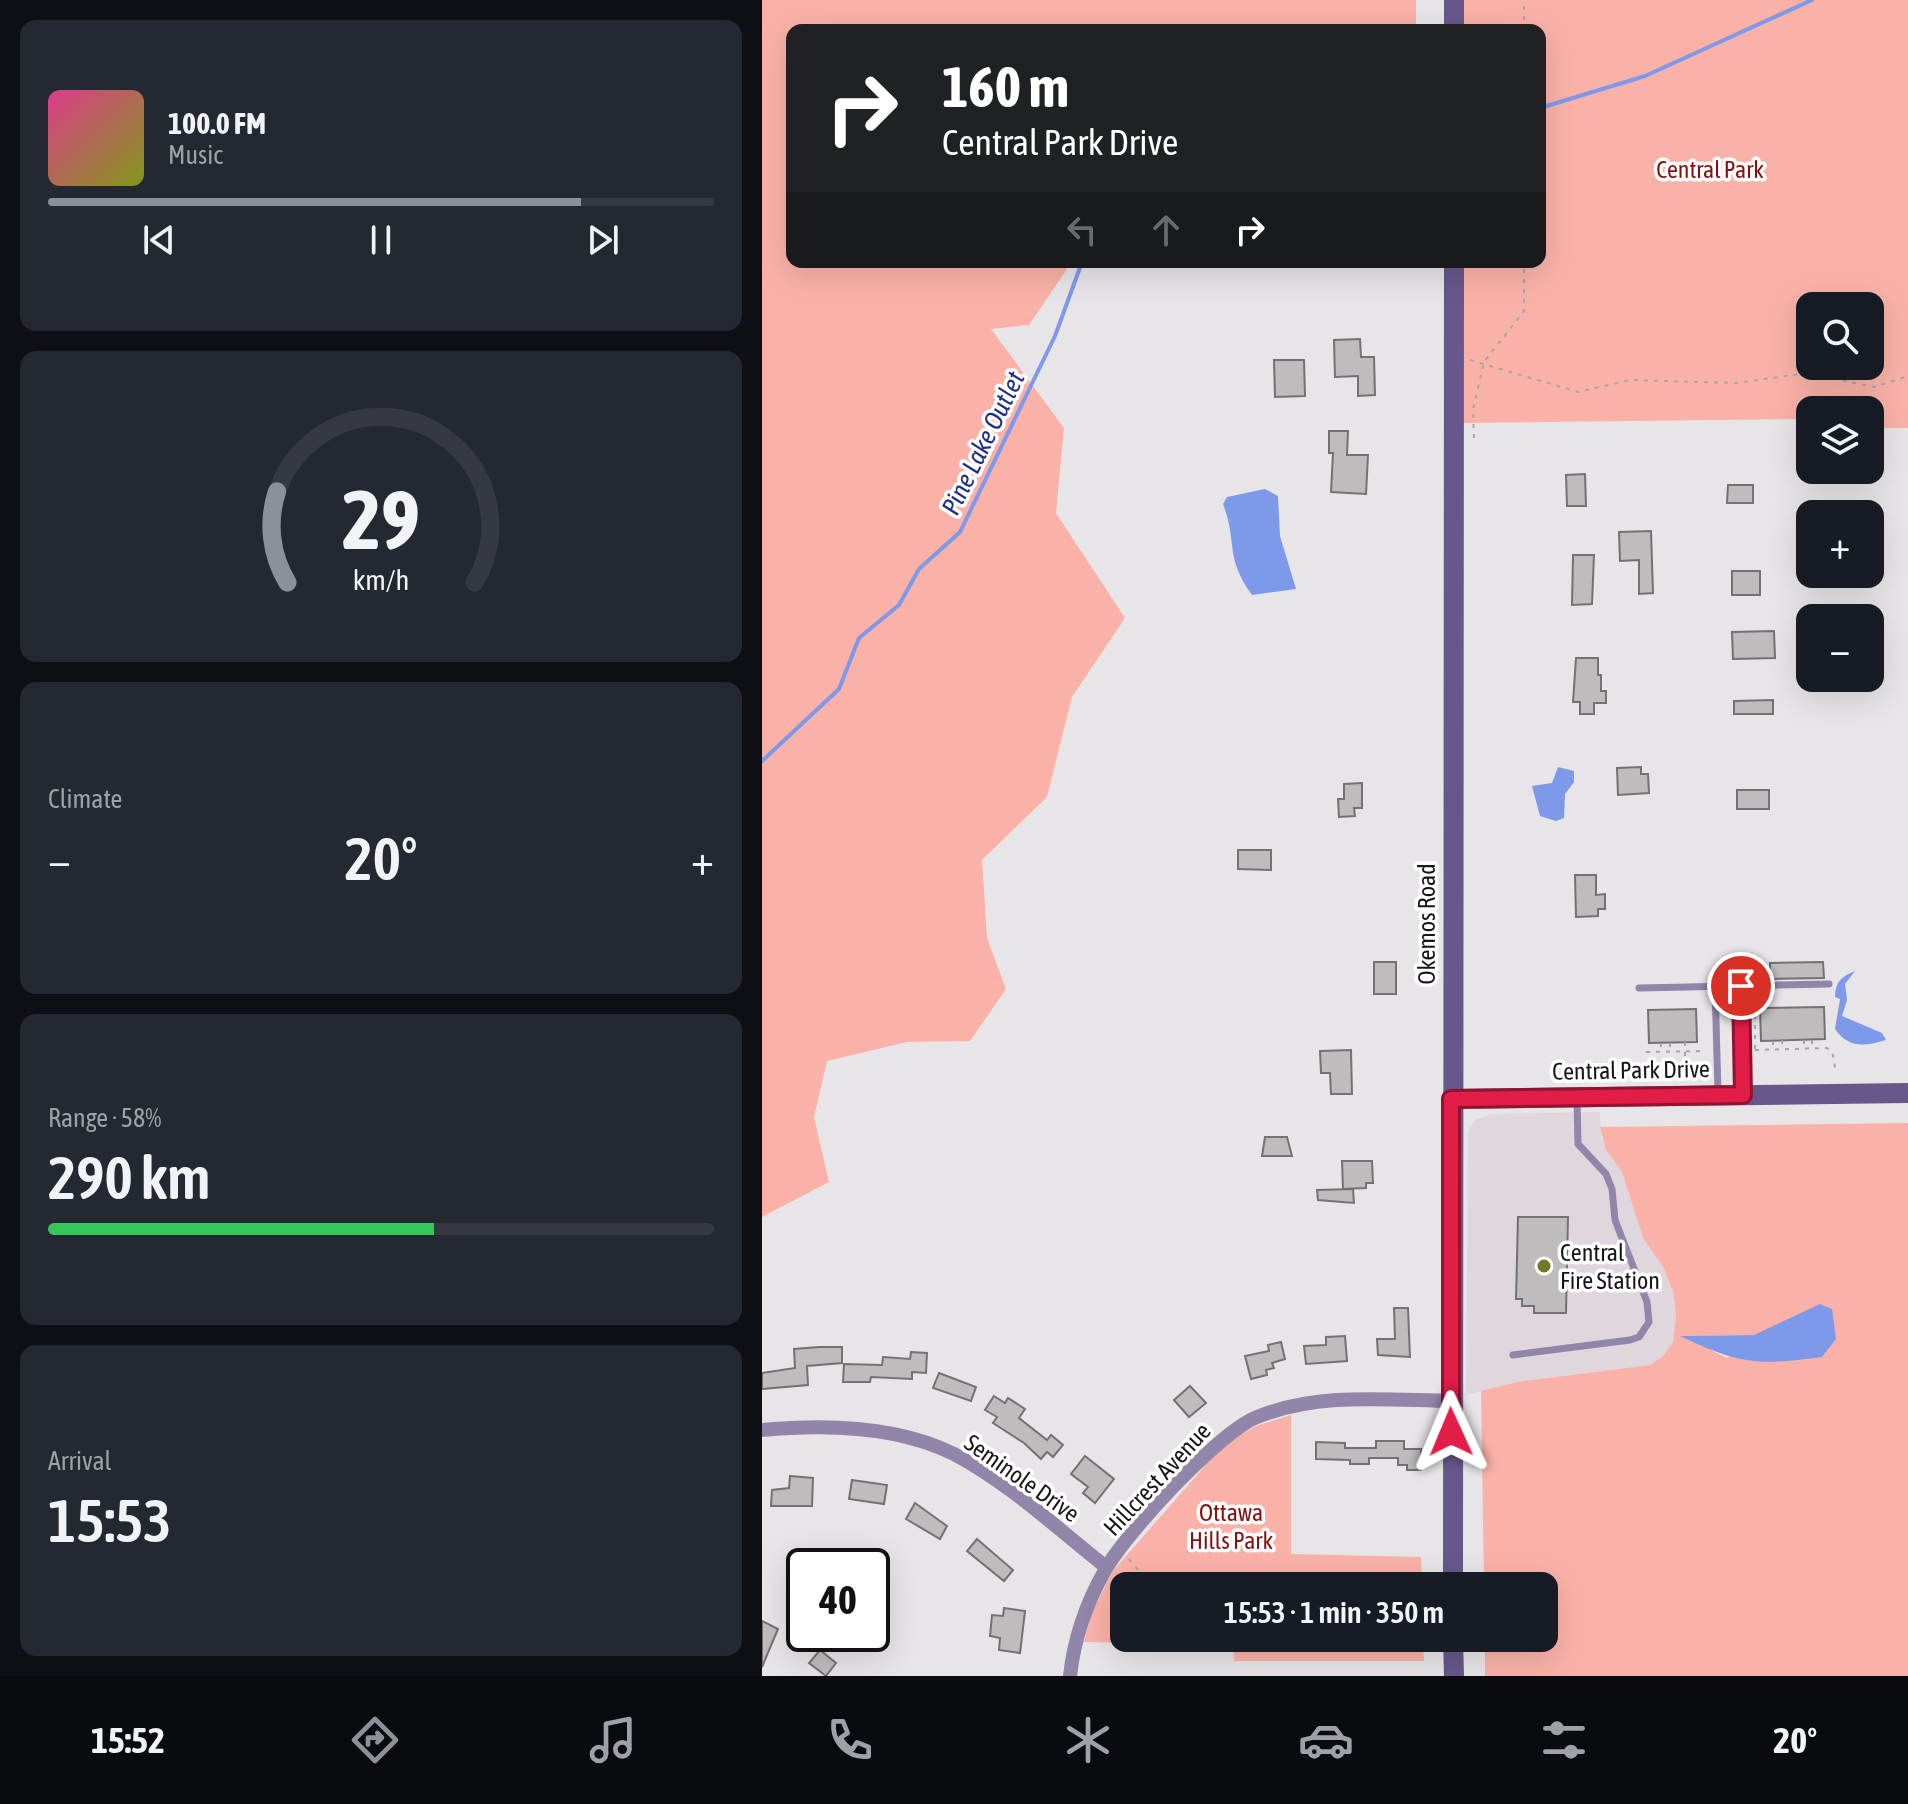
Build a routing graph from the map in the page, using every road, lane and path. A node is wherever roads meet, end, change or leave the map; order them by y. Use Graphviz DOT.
graph roads {
  1 [pos="1454,0"];
  2 [pos="1524,0"];
  3 [pos="1454,24"];
  4 [pos="1524,24"];
  5 [pos="1454,268"];
  6 [pos="1524,268"];
  7 [pos="1453,358"];
  8 [pos="1484,362"];
  9 [pos="1908,376"];
  10 [pos="1474,438"];
  11 [pos="1829,984"];
  12 [pos="1715,986"];
  13 [pos="1741,986"];
  14 [pos="1755,986"];
  15 [pos="1639,988"];
  16 [pos="1782,1040"];
  17 [pos="1804,1040"];
  18 [pos="1812,1040"];
  19 [pos="1773,1041"];
  20 [pos="1685,1042"];
  21 [pos="1661,1043"];
  22 [pos="1670,1043"];
  23 [pos="1812,1048"];
  24 [pos="1773,1049"];
  25 [pos="1782,1049"];
  26 [pos="1804,1049"];
  27 [pos="1755,1050"];
  28 [pos="1661,1052"];
  29 [pos="1670,1052"];
  30 [pos="1685,1071"];
  31 [pos="1908,1093"];
  32 [pos="1718,1095"];
  33 [pos="1743,1095"];
  34 [pos="1577,1097"];
  35 [pos="1451,1099"];
  36 [pos="1513,1355"];
  37 [pos="1451,1401"];
  38 [pos="762,1430"];
  39 [pos="1119,1551"];
  40 [pos="1106,1567"];
  41 [pos="1138,1572"];
  42 [pos="1453,1572"];
  43 [pos="1453,1652"];
  44 [pos="1070,1676"];
  45 [pos="1454,1676"];
  1 -- 3 [label="street"];
  2 -- 4 [label="path"];
  5 -- 7 [label="street, Okemos Road"];
  6 -- 8 [label="path"];
  7 -- 8 [label="path"];
  7 -- 35 [label="street, Okemos Road"];
  8 -- 9 [label="path"];
  8 -- 10 [label="path"];
  11 -- 14 [label="lane"];
  12 -- 13 [label="lane"];
  12 -- 15 [label="lane"];
  12 -- 32 [label="lane"];
  13 -- 14 [label="lane"];
  13 -- 33 [label="lane"];
  14 -- 27 [label="path"];
  16 -- 25 [label="path"];
  17 -- 26 [label="path"];
  18 -- 23 [label="path"];
  19 -- 24 [label="path"];
  20 -- 30 [label="path"];
  21 -- 28 [label="path"];
  22 -- 29 [label="path"];
  31 -- 33 [label="street, Central Park Drive"];
  32 -- 33 [label="street, Central Park Drive"];
  32 -- 34 [label="street, Central Park Drive"];
  34 -- 35 [label="street, Central Park Drive"];
  34 -- 36 [label="lane"];
  35 -- 37 [label="street, Okemos Road"];
  37 -- 39 [label="street, Hillcrest Avenue"];
  37 -- 42 [label="street, Okemos Road"];
  38 -- 40 [label="street, Seminole Drive"];
  39 -- 40 [label="street, Hillcrest Avenue"];
  39 -- 41 [label="path"];
  40 -- 44 [label="street, Hillcrest Avenue"];
  43 -- 45 [label="street"];
}
